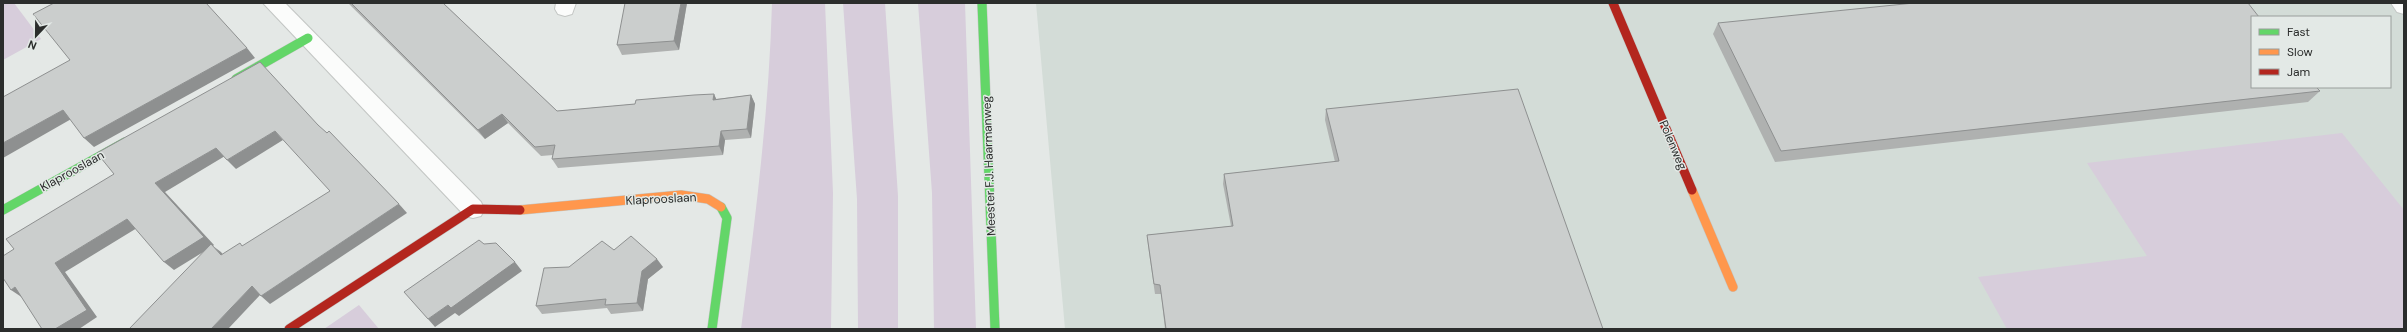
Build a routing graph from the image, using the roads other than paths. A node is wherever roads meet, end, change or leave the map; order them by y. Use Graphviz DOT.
graph roads {
  1 [pos="273,3"];
  2 [pos="982,3"];
  3 [pos="1613,3"];
  4 [pos="2401,3"];
  5 [pos="2404,7"];
  6 [pos="308,38"];
  7 [pos="225,85"];
  8 [pos="135,136"];
  9 [pos="473,209"];
  10 [pos="3,210"];
  11 [pos="1733,287"];
  12 [pos="289,329"];
  13 [pos="712,329"];
  14 [pos="996,329"];
  1 -- 6 [label="street"];
  2 -- 14 [label="street, Meester F.J. Haarmanweg"];
  3 -- 11 [label="street, Polenweg"];
  4 -- 5 [label="street"];
  6 -- 7 [label="street"];
  6 -- 9 [label="street"];
  8 -- 10 [label="street, Klaprooslaan"];
  9 -- 12 [label="street"];
  9 -- 13 [label="street, Klaprooslaan"];
}
